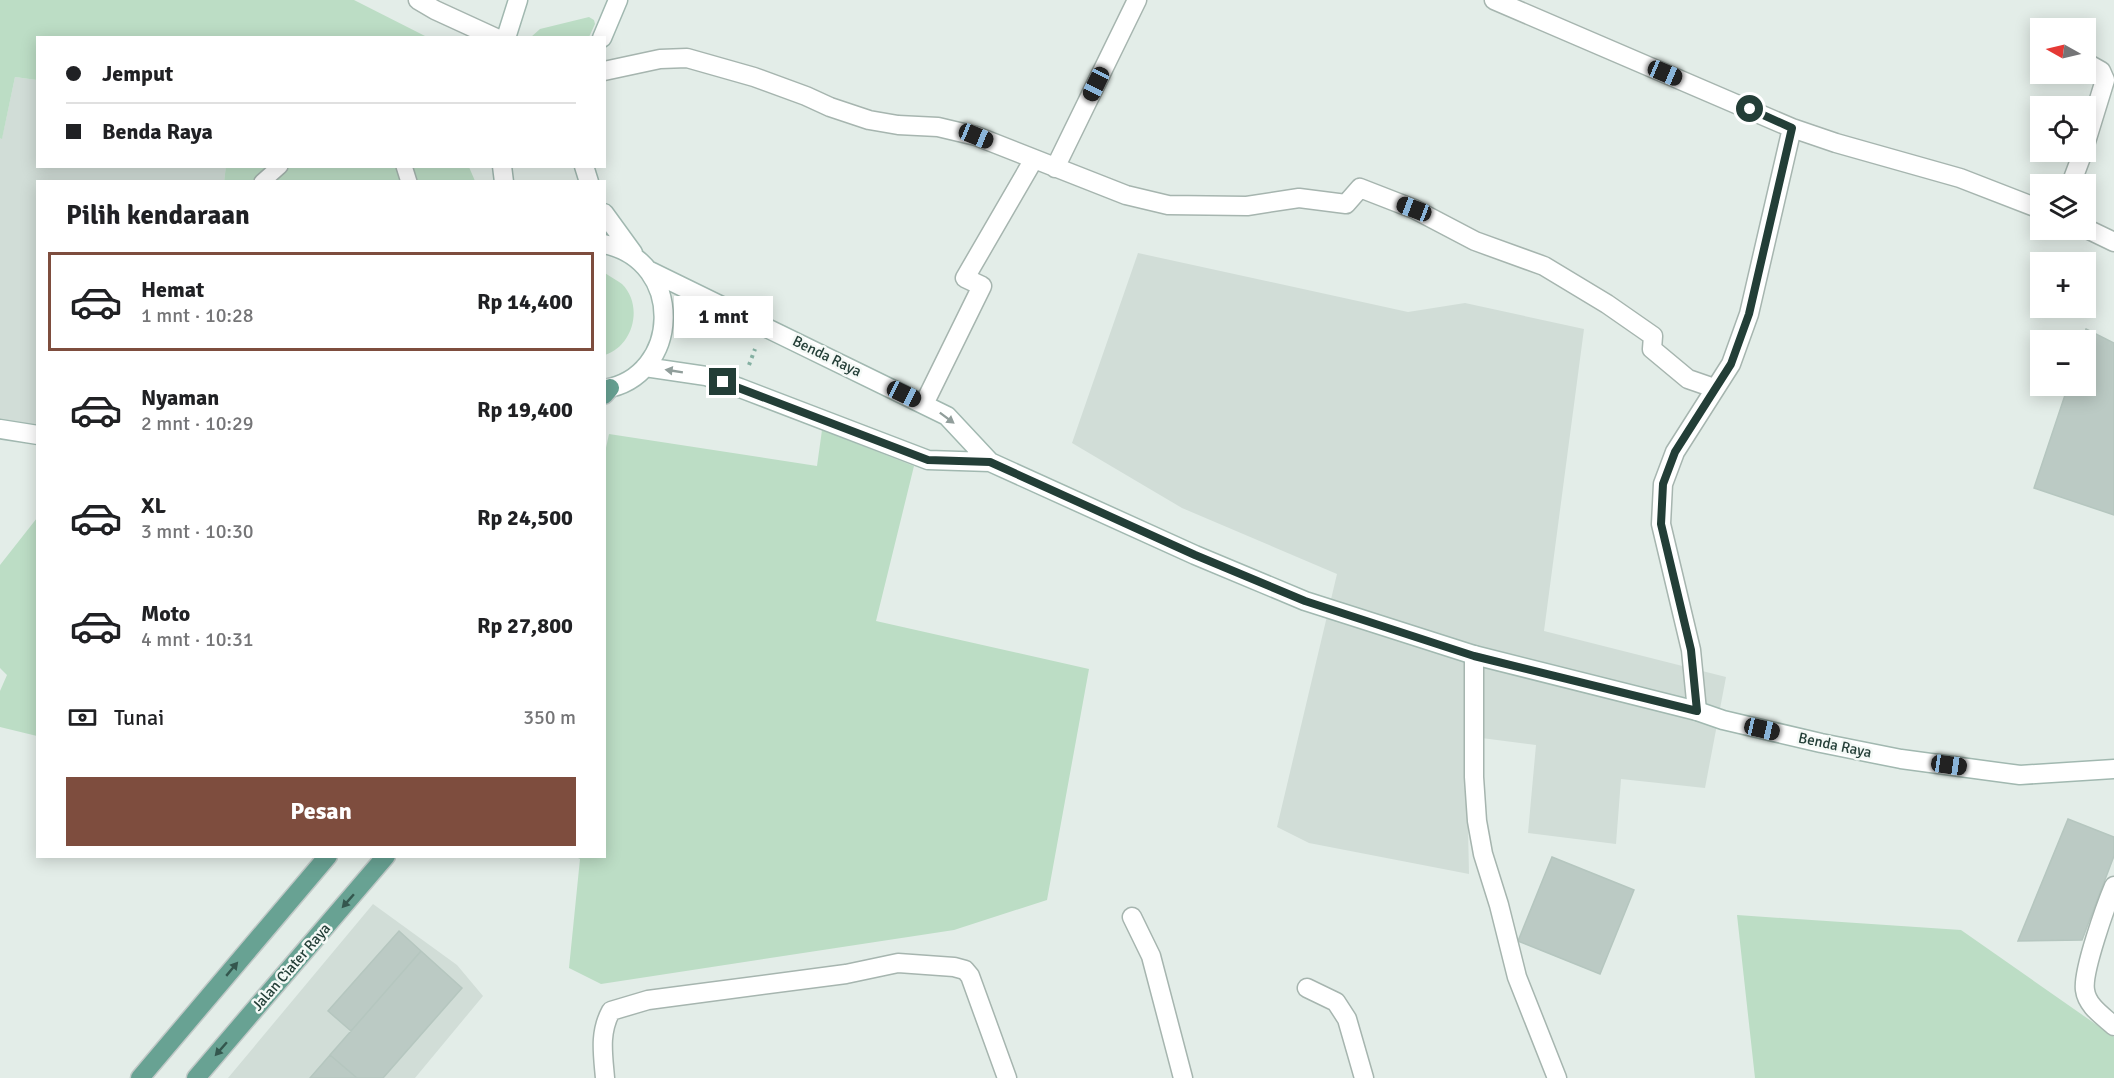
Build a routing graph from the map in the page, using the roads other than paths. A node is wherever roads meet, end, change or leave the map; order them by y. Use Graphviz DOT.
graph roads {
  1 [pos="418,0"];
  2 [pos="518,0"];
  3 [pos="618,0"];
  4 [pos="1137,0"];
  5 [pos="1494,0"];
  6 [pos="508,29"];
  7 [pos="492,36"];
  8 [pos="603,36"];
  9 [pos="2096,68"];
  10 [pos="606,71"];
  11 [pos="2096,109"];
  12 [pos="1792,128"];
  13 [pos="1034,159"];
  14 [pos="278,168"];
  15 [pos="1054,168"];
  16 [pos="264,180"];
  17 [pos="2030,205"];
  18 [pos="606,216"];
  19 [pos="2096,233"];
  20 [pos="2114,242"];
  21 [pos="606,244"];
  22 [pos="635,256"];
  23 [pos="650,271"];
  24 [pos="645,367"];
  25 [pos="1714,388"];
  26 [pos="606,391"];
  27 [pos="924,404"];
  28 [pos="0,429"];
  29 [pos="36,435"];
  30 [pos="990,462"];
  31 [pos="1474,656"];
  32 [pos="1697,711"];
  33 [pos="2114,769"];
  34 [pos="326,858"];
  35 [pos="384,858"];
  36 [pos="2114,886"];
  37 [pos="1132,917"];
  38 [pos="1307,988"];
  39 [pos="2114,1026"];
  40 [pos="140,1078"];
  41 [pos="196,1078"];
  42 [pos="605,1078"];
  43 [pos="1007,1078"];
  44 [pos="1184,1078"];
  45 [pos="1364,1078"];
  46 [pos="1557,1078"];
  1 -- 7 [label="street"];
  2 -- 6 [label="street"];
  3 -- 8 [label="street"];
  4 -- 15 [label="street"];
  5 -- 12 [label="street"];
  9 -- 11 [label="street"];
  10 -- 13 [label="street"];
  12 -- 17 [label="street"];
  12 -- 25 [label="street"];
  13 -- 15 [label="street"];
  13 -- 27 [label="street"];
  14 -- 16 [label="lane"];
  15 -- 25 [label="street"];
  18 -- 22 [label="street"];
  19 -- 20 [label="street"];
  21 -- 22 [label="street"];
  22 -- 23 [label="street"];
  23 -- 24 [label="street"];
  23 -- 27 [label="street, Benda Raya"];
  24 -- 26 [label="street"];
  30 -- 24 [label="street, Benda Raya, one-way"];
  25 -- 32 [label="street"];
  27 -- 30 [label="street, Benda Raya, one-way"];
  28 -- 29 [label="street"];
  30 -- 31 [label="street, Benda Raya"];
  31 -- 32 [label="street, Benda Raya"];
  31 -- 46 [label="street"];
  32 -- 33 [label="street, Benda Raya"];
  40 -- 34 [label="main road, one-way"];
  35 -- 41 [label="main road, Jalan Ciater Raya, one-way"];
  36 -- 39 [label="street"];
  37 -- 44 [label="street"];
  38 -- 45 [label="street"];
  42 -- 43 [label="street"];
}
